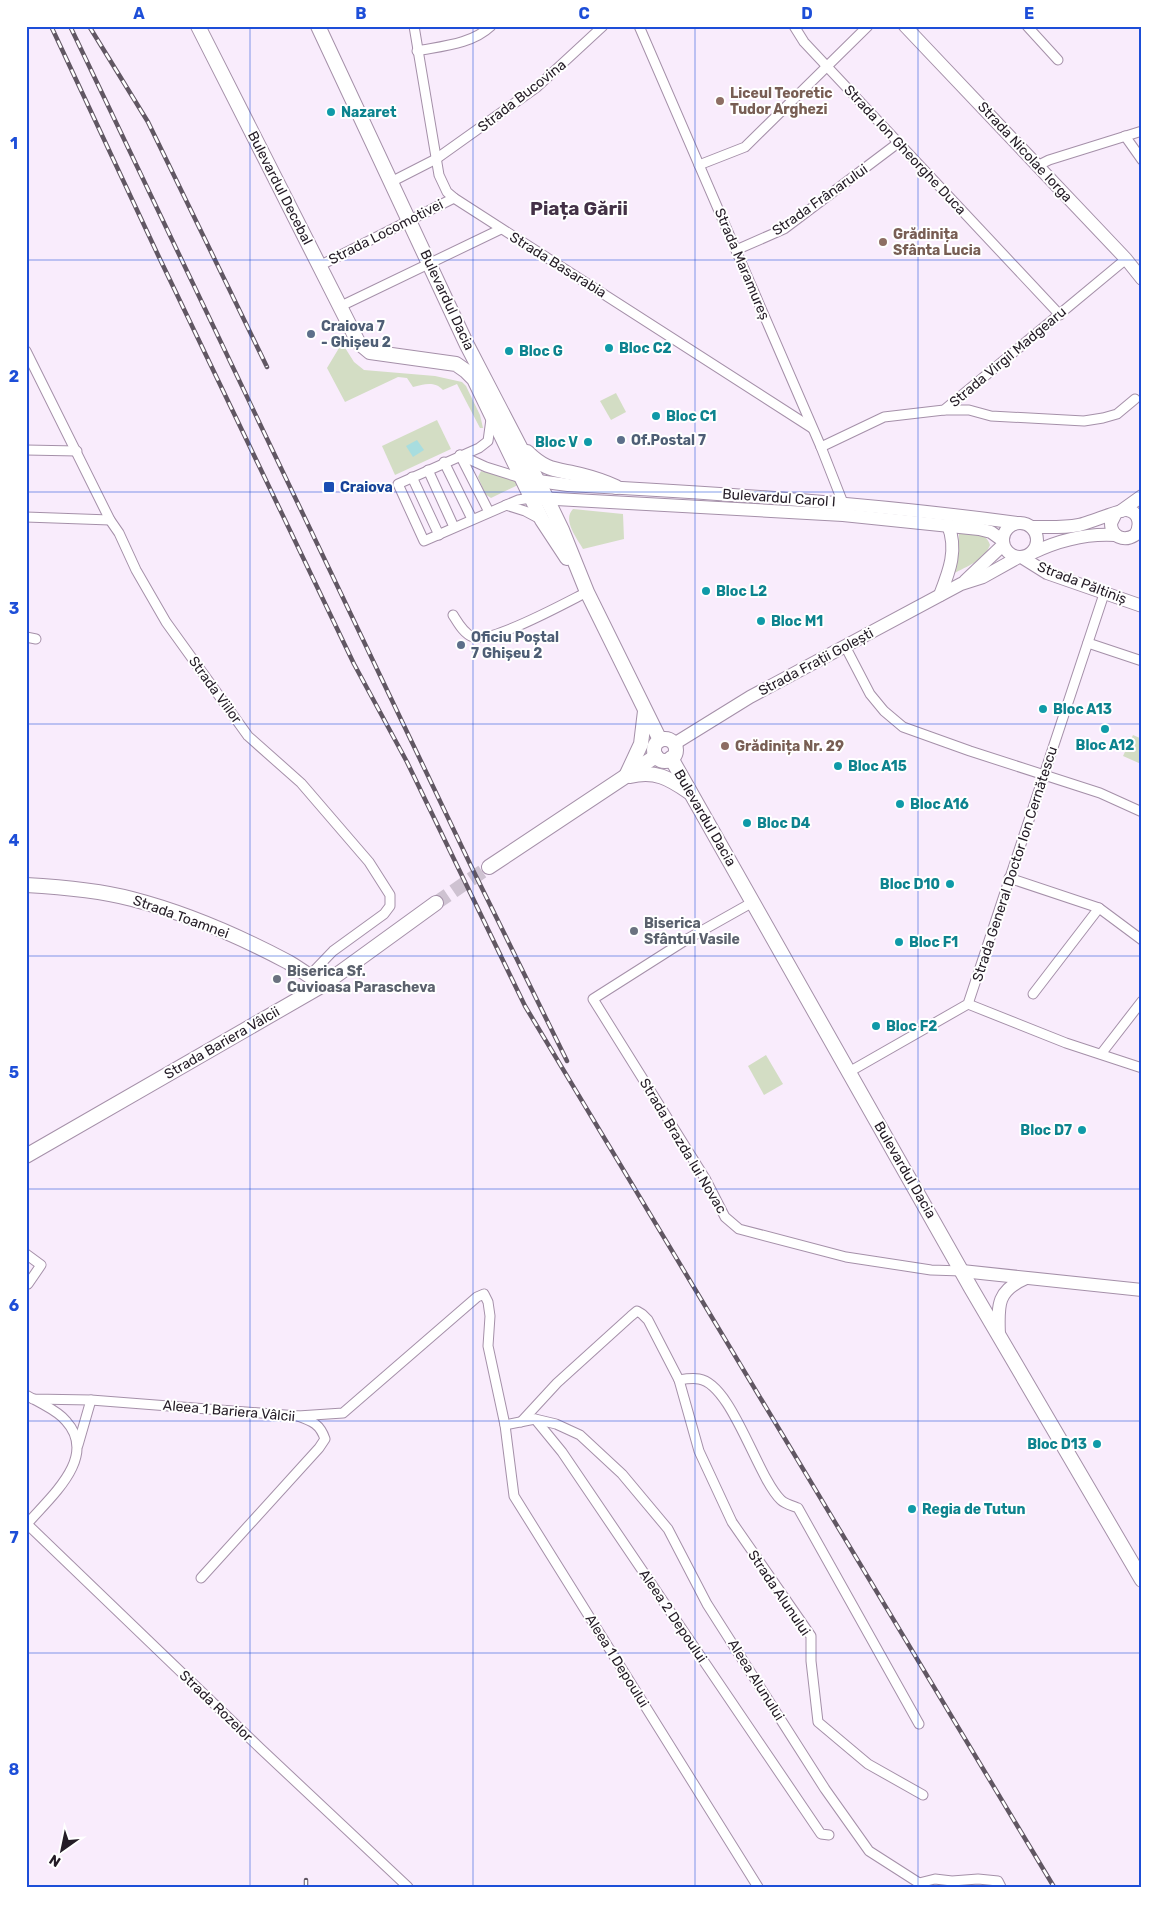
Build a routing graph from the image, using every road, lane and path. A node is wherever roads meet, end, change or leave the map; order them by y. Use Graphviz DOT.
graph roads {
  1 [pos="198,26"];
  2 [pos="318,26"];
  3 [pos="414,26"];
  4 [pos="491,26"];
  5 [pos="603,26"];
  6 [pos="639,26"];
  7 [pos="794,26"];
  8 [pos="868,26"];
  9 [pos="905,26"];
  10 [pos="1027,26"];
  11 [pos="417,51"];
  12 [pos="1058,60"];
  13 [pos="827,66"];
  14 [pos="1142,131"];
  15 [pos="1125,136"];
  16 [pos="898,143"];
  17 [pos="436,160"];
  18 [pos="1142,160"];
  19 [pos="699,165"];
  20 [pos="1037,166"];
  21 [pos="391,182"];
  22 [pos="454,198"];
  23 [pos="410,222"];
  24 [pos="501,229"];
  25 [pos="736,250"];
  26 [pos="1126,259"];
  27 [pos="430,264"];
  28 [pos="319,266"];
  29 [pos="1142,279"];
  30 [pos="339,307"];
  31 [pos="1060,314"];
  32 [pos="467,345"];
  33 [pos="26,351"];
  34 [pos="456,364"];
  35 [pos="1134,399"];
  36 [pos="944,410"];
  37 [pos="491,415"];
  38 [pos="812,428"];
  39 [pos="518,443"];
  40 [pos="820,447"];
  41 [pos="26,450"];
  42 [pos="77,451"];
  43 [pos="460,455"];
  44 [pos="444,462"];
  45 [pos="428,470"];
  46 [pos="412,477"];
  47 [pos="522,478"];
  48 [pos="539,481"];
  49 [pos="616,487"];
  50 [pos="1142,496"];
  51 [pos="531,498"];
  52 [pos="548,499"];
  53 [pos="506,505"];
  54 [pos="843,509"];
  55 [pos="489,512"];
  56 [pos="1119,512"];
  57 [pos="26,517"];
  58 [pos="1140,518"];
  59 [pos="472,519"];
  60 [pos="110,520"];
  61 [pos="542,520"];
  62 [pos="1018,523"];
  63 [pos="948,525"];
  64 [pos="454,527"];
  65 [pos="1032,527"];
  66 [pos="438,535"];
  67 [pos="1121,537"];
  68 [pos="1142,541"];
  69 [pos="1002,542"];
  70 [pos="1024,556"];
  71 [pos="578,573"];
  72 [pos="961,584"];
  73 [pos="587,592"];
  74 [pos="1104,594"];
  75 [pos="940,595"];
  76 [pos="1142,606"];
  77 [pos="453,615"];
  78 [pos="26,637"];
  79 [pos="36,639"];
  80 [pos="1088,642"];
  81 [pos="845,646"];
  82 [pos="1142,661"];
  83 [pos="645,711"];
  84 [pos="667,742"];
  85 [pos="656,756"];
  86 [pos="671,758"];
  87 [pos="1044,775"];
  88 [pos="625,778"];
  89 [pos="691,793"];
  90 [pos="1142,812"];
  91 [pos="489,867"];
  92 [pos="1009,878"];
  93 [pos="26,885"];
  94 [pos="753,902"];
  95 [pos="436,904"];
  96 [pos="1099,908"];
  97 [pos="1142,940"];
  98 [pos="309,976"];
  99 [pos="323,985"];
  100 [pos="1034,994"];
  101 [pos="1142,1001"];
  102 [pos="968,1004"];
  103 [pos="1101,1054"];
  104 [pos="1142,1068"];
  105 [pos="849,1072"];
  106 [pos="26,1156"];
  107 [pos="26,1254"];
  108 [pos="962,1271"];
  109 [pos="1027,1277"];
  110 [pos="26,1283"];
  111 [pos="1142,1290"];
  112 [pos="999,1335"];
  113 [pos="680,1380"];
  114 [pos="30,1397"];
  115 [pos="91,1400"];
  116 [pos="298,1416"];
  117 [pos="535,1419"];
  118 [pos="521,1422"];
  119 [pos="505,1425"];
  120 [pos="78,1446"];
  121 [pos="27,1524"];
  122 [pos="201,1578"];
  123 [pos="1142,1580"];
  124 [pos="919,1724"];
  125 [pos="923,1795"];
  126 [pos="829,1835"];
  127 [pos="408,1887"];
  128 [pos="758,1887"];
  129 [pos="1001,1887"];
  1 -- 28 [label="main road, Bulevardul Decebal"];
  2 -- 21 [label="main road, Bulevardul Dacia"];
  3 -- 11 [label="street, Strada Basarabia"];
  4 -- 11 [label="street"];
  5 -- 17 [label="street, Strada Bucovina"];
  6 -- 19 [label="street, Strada Maramureș"];
  7 -- 13 [label="street, Strada Ion Gheorghe Duca"];
  8 -- 13 [label="street"];
  9 -- 20 [label="street, Strada Nicolae Iorga"];
  10 -- 12 [label="street"];
  11 -- 17 [label="street, Strada Basarabia"];
  13 -- 16 [label="street, Strada Ion Gheorghe Duca"];
  13 -- 19 [label="street"];
  14 -- 15 [label="street"];
  15 -- 18 [label="street"];
  15 -- 20 [label="street"];
  16 -- 25 [label="street, Strada Frânarului"];
  16 -- 31 [label="street, Strada Ion Gheorghe Duca"];
  17 -- 21 [label="street, Strada Bucovina"];
  17 -- 22 [label="street, Strada Basarabia"];
  19 -- 25 [label="street, Strada Maramureș"];
  20 -- 26 [label="street, Strada Nicolae Iorga"];
  21 -- 23 [label="main road, Bulevardul Dacia"];
  22 -- 23 [label="street, Strada Locomotivei"];
  22 -- 24 [label="street, Strada Basarabia"];
  23 -- 27 [label="main road, Bulevardul Dacia"];
  23 -- 28 [label="street, Strada Locomotivei"];
  24 -- 27 [label="street"];
  24 -- 38 [label="street, Strada Basarabia"];
  25 -- 38 [label="street, Strada Maramureș"];
  26 -- 29 [label="street, Strada Nicolae Iorga"];
  26 -- 31 [label="street, Strada Virgil Madgearu"];
  27 -- 30 [label="street"];
  27 -- 32 [label="main road, Bulevardul Dacia"];
  28 -- 30 [label="main road, Bulevardul Decebal"];
  30 -- 34 [label="main road, Bulevardul Decebal"];
  31 -- 36 [label="street, Strada Virgil Madgearu"];
  32 -- 34 [label="main road"];
  32 -- 39 [label="main road, Bulevardul Dacia"];
  33 -- 42 [label="street, Strada Viilor"];
  34 -- 37 [label="main road, Bulevardul Dacia"];
  35 -- 36 [label="street"];
  36 -- 40 [label="street, Strada Virgil Madgearu"];
  37 -- 43 [label="street"];
  37 -- 47 [label="main road, Bulevardul Dacia"];
  38 -- 40 [label="street, Strada Maramureș"];
  39 -- 48 [label="main road, Bulevardul Dacia"];
  39 -- 49 [label="main road"];
  40 -- 54 [label="street, Strada Maramureș"];
  41 -- 42 [label="street"];
  42 -- 60 [label="street, Strada Viilor"];
  43 -- 44 [label="street"];
  43 -- 47 [label="street"];
  43 -- 55 [label="street"];
  44 -- 45 [label="street"];
  44 -- 59 [label="street"];
  45 -- 46 [label="street"];
  45 -- 64 [label="street"];
  46 -- 66 [label="street"];
  46 -- 66 [label="street"];
  47 -- 48 [label="street, Bulevardul Carol I"];
  47 -- 51 [label="main road, Bulevardul Dacia"];
  48 -- 49 [label="street, Bulevardul Carol I"];
  48 -- 52 [label="main road, Bulevardul Dacia"];
  49 -- 54 [label="street, Bulevardul Carol I"];
  50 -- 56 [label="street"];
  51 -- 52 [label="street, Bulevardul Carol I"];
  51 -- 53 [label="street"];
  51 -- 61 [label="main road, Bulevardul Dacia"];
  52 -- 54 [label="street, Bulevardul Carol I"];
  52 -- 71 [label="main road, Bulevardul Dacia"];
  53 -- 55 [label="street"];
  53 -- 61 [label="street"];
  54 -- 62 [label="street, Bulevardul Carol I"];
  54 -- 63 [label="street, Bulevardul Carol I"];
  55 -- 59 [label="street"];
  56 -- 58 [label="street"];
  56 -- 65 [label="street"];
  56 -- 67 [label="street"];
  57 -- 60 [label="street"];
  58 -- 67 [label="street"];
  59 -- 64 [label="street"];
  60 -- 98 [label="street, Strada Viilor"];
  61 -- 71 [label="main road, Bulevardul Dacia"];
  62 -- 65 [label="street"];
  62 -- 69 [label="street"];
  63 -- 69 [label="street, Bulevardul Carol I"];
  63 -- 75 [label="street"];
  64 -- 66 [label="street"];
  65 -- 70 [label="street"];
  67 -- 68 [label="street"];
  67 -- 70 [label="street, Strada Frații Golești"];
  69 -- 70 [label="street"];
  69 -- 72 [label="street, Strada Frații Golești"];
  70 -- 72 [label="street, Strada Frații Golești"];
  70 -- 74 [label="street, Strada Păltiniș"];
  71 -- 73 [label="main road, Bulevardul Dacia"];
  72 -- 75 [label="street, Strada Frații Golești"];
  73 -- 77 [label="street"];
  73 -- 83 [label="main road, Bulevardul Dacia"];
  74 -- 76 [label="street, Strada Păltiniș"];
  74 -- 80 [label="street, Strada General Doctor Ion Cernătescu"];
  75 -- 81 [label="street, Strada Frații Golești"];
  78 -- 79 [label="street"];
  80 -- 82 [label="street"];
  80 -- 87 [label="street, Strada General Doctor Ion Cernătescu"];
  81 -- 84 [label="street, Strada Frații Golești"];
  81 -- 87 [label="street"];
  83 -- 84 [label="main road, Bulevardul Dacia"];
  83 -- 88 [label="main road"];
  84 -- 85 [label="main road"];
  84 -- 86 [label="main road"];
  85 -- 86 [label="main road"];
  85 -- 88 [label="main road"];
  86 -- 89 [label="main road, Bulevardul Dacia"];
  87 -- 90 [label="street"];
  87 -- 92 [label="street, Strada General Doctor Ion Cernătescu"];
  88 -- 89 [label="main road"];
  88 -- 91 [label="main road"];
  89 -- 94 [label="main road, Bulevardul Dacia"];
  92 -- 96 [label="street"];
  92 -- 102 [label="street, Strada General Doctor Ion Cernătescu"];
  93 -- 98 [label="main road, Strada Toamnei"];
  94 -- 105 [label="main road, Bulevardul Dacia"];
  94 -- 108 [label="street, Strada Brazda lui Novac"];
  95 -- 99 [label="main road, Strada Bariera Vâlcii"];
  96 -- 97 [label="street"];
  96 -- 100 [label="street"];
  98 -- 99 [label="main road, Strada Toamnei"];
  99 -- 106 [label="main road, Strada Bariera Vâlcii"];
  101 -- 103 [label="street"];
  102 -- 103 [label="street"];
  102 -- 105 [label="street"];
  103 -- 104 [label="street"];
  105 -- 108 [label="main road, Bulevardul Dacia"];
  107 -- 110 [label="street"];
  108 -- 109 [label="street, Strada Brazda lui Novac"];
  108 -- 112 [label="main road, Bulevardul Dacia"];
  109 -- 111 [label="street, Strada Brazda lui Novac"];
  109 -- 112 [label="street"];
  112 -- 123 [label="main road, Bulevardul Dacia"];
  113 -- 118 [label="street, Strada Alunului"];
  113 -- 124 [label="street"];
  113 -- 125 [label="street, Strada Alunului"];
  114 -- 115 [label="street, Aleea 1 Bariera Vâlcii"];
  114 -- 120 [label="street"];
  115 -- 116 [label="street, Aleea 1 Bariera Vâlcii"];
  115 -- 120 [label="street"];
  116 -- 119 [label="street, Aleea 1 Depoului"];
  116 -- 122 [label="street, Aleea 1 Bariera Vâlcii"];
  117 -- 118 [label="street"];
  117 -- 126 [label="street, Aleea 2 Depoului"];
  117 -- 129 [label="street, Aleea Alunului"];
  118 -- 119 [label="street"];
  119 -- 128 [label="street, Aleea 1 Depoului"];
  120 -- 121 [label="street"];
  121 -- 127 [label="street, Strada Rozelor"];
}
